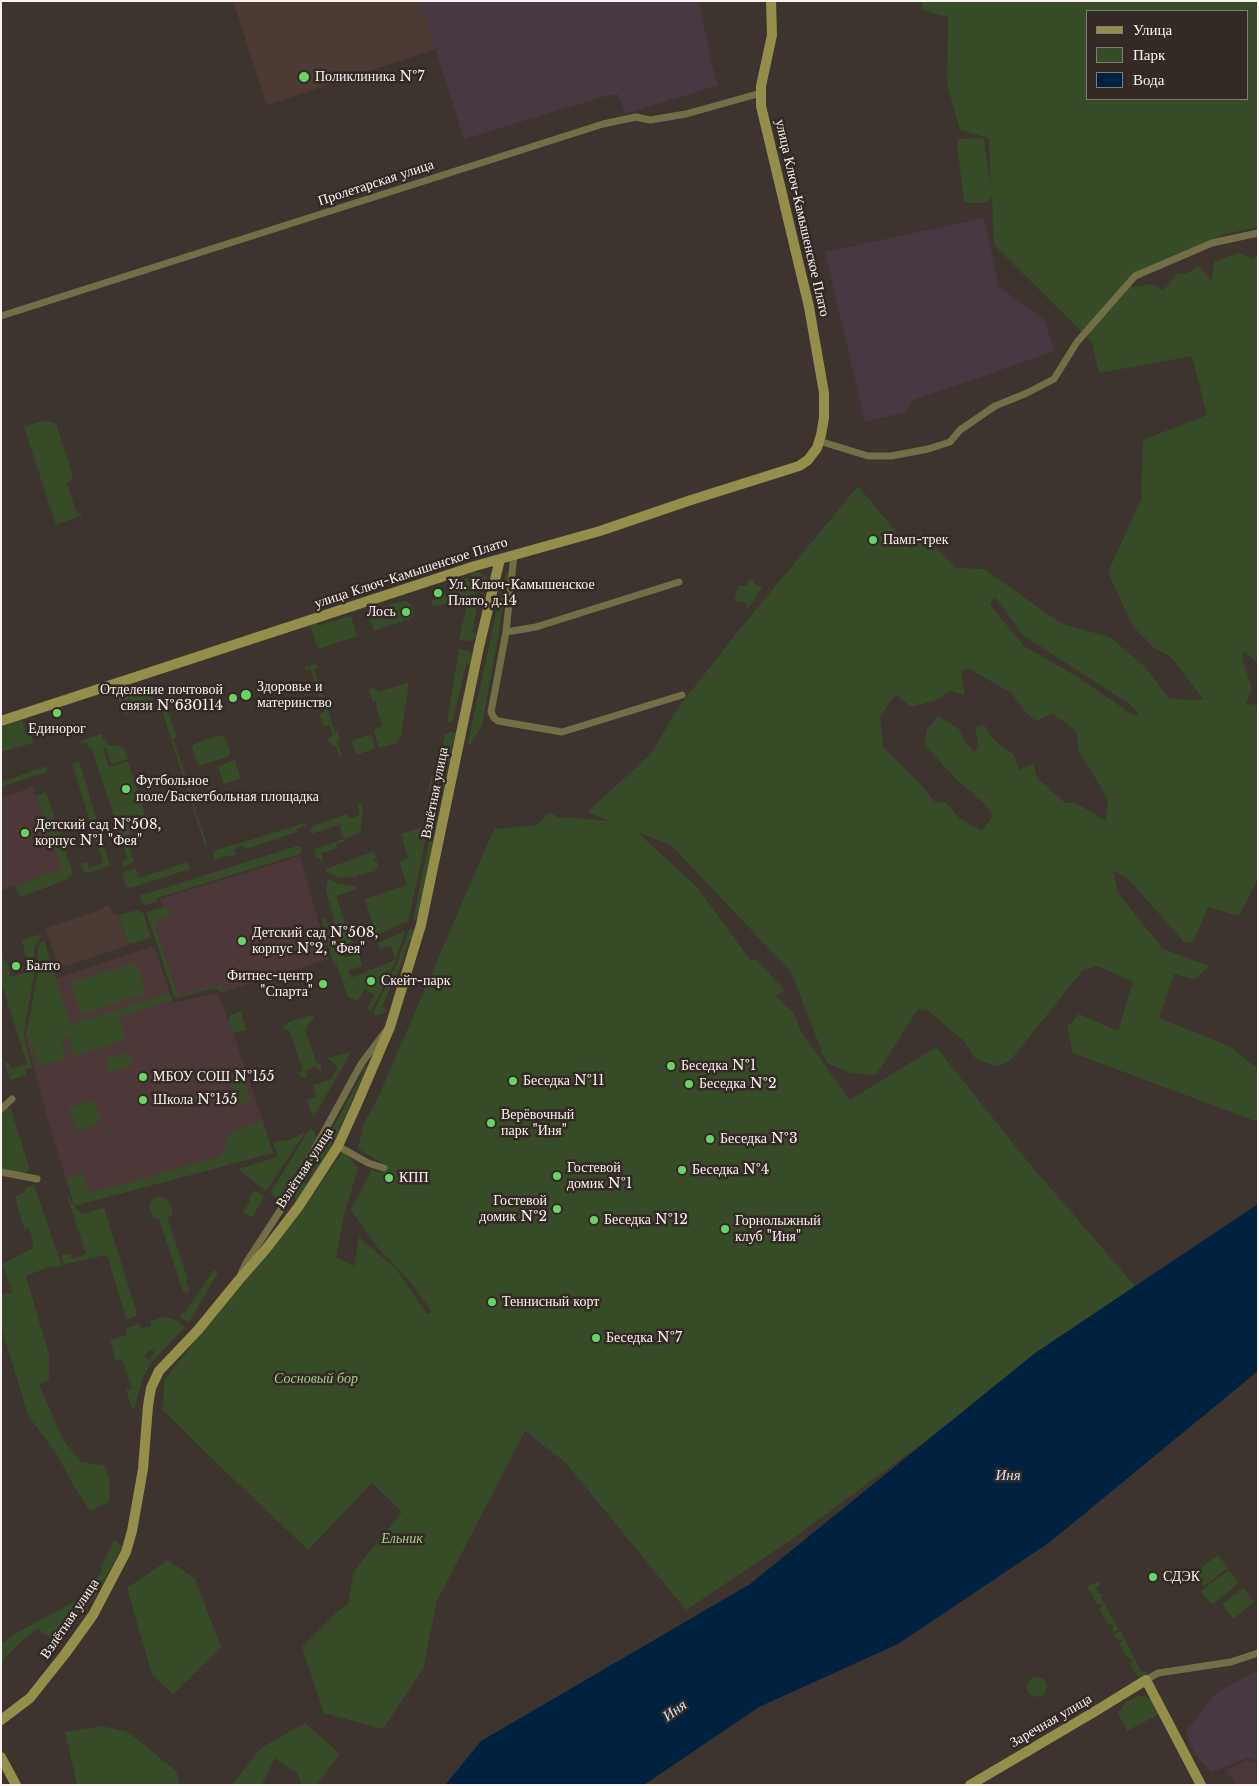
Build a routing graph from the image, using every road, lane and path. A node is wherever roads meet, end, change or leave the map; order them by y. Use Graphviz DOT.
graph roads {
  1 [pos="771,1"];
  2 [pos="761,93"];
  3 [pos="1258,233"];
  4 [pos="1,316"];
  5 [pos="820,441"];
  6 [pos="514,555"];
  7 [pos="500,559"];
  8 [pos="475,566"];
  9 [pos="679,582"];
  10 [pos="492,587"];
  11 [pos="506,632"];
  12 [pos="682,695"];
  13 [pos="1,721"];
  14 [pos="390,1027"];
  15 [pos="12,1098"];
  16 [pos="1,1109"];
  17 [pos="338,1146"];
  18 [pos="384,1168"];
  19 [pos="1,1172"];
  20 [pos="36,1179"];
  21 [pos="238,1280"];
  22 [pos="1258,1653"];
  23 [pos="1146,1680"];
  24 [pos="3,1718"];
  25 [pos="1,1757"];
  26 [pos="16,1785"];
  27 [pos="970,1785"];
  28 [pos="1201,1785"];
  1 -- 2 [label="main road, улица Ключ-Камышенское Плато"];
  2 -- 4 [label="street, Пролетарская улица"];
  2 -- 5 [label="main road, улица Ключ-Камышенское Плато"];
  3 -- 5 [label="street"];
  5 -- 6 [label="main road, улица Ключ-Камышенское Плато"];
  6 -- 7 [label="main road, улица Ключ-Камышенское Плато"];
  6 -- 11 [label="street"];
  7 -- 8 [label="main road, улица Ключ-Камышенское Плато"];
  7 -- 10 [label="main road, Взлётная улица"];
  8 -- 10 [label="main road"];
  8 -- 13 [label="main road, улица Ключ-Камышенское Плато"];
  9 -- 11 [label="street"];
  10 -- 14 [label="main road, Взлётная улица"];
  11 -- 12 [label="street"];
  14 -- 17 [label="main road, Взлётная улица"];
  14 -- 21 [label="street"];
  15 -- 16 [label="street"];
  17 -- 18 [label="street"];
  17 -- 21 [label="main road, Взлётная улица"];
  19 -- 20 [label="street"];
  21 -- 24 [label="main road, Взлётная улица"];
  22 -- 23 [label="street, Заречная улица"];
  23 -- 27 [label="main road, Заречная улица"];
  23 -- 28 [label="main road"];
  25 -- 26 [label="main road"];
}
